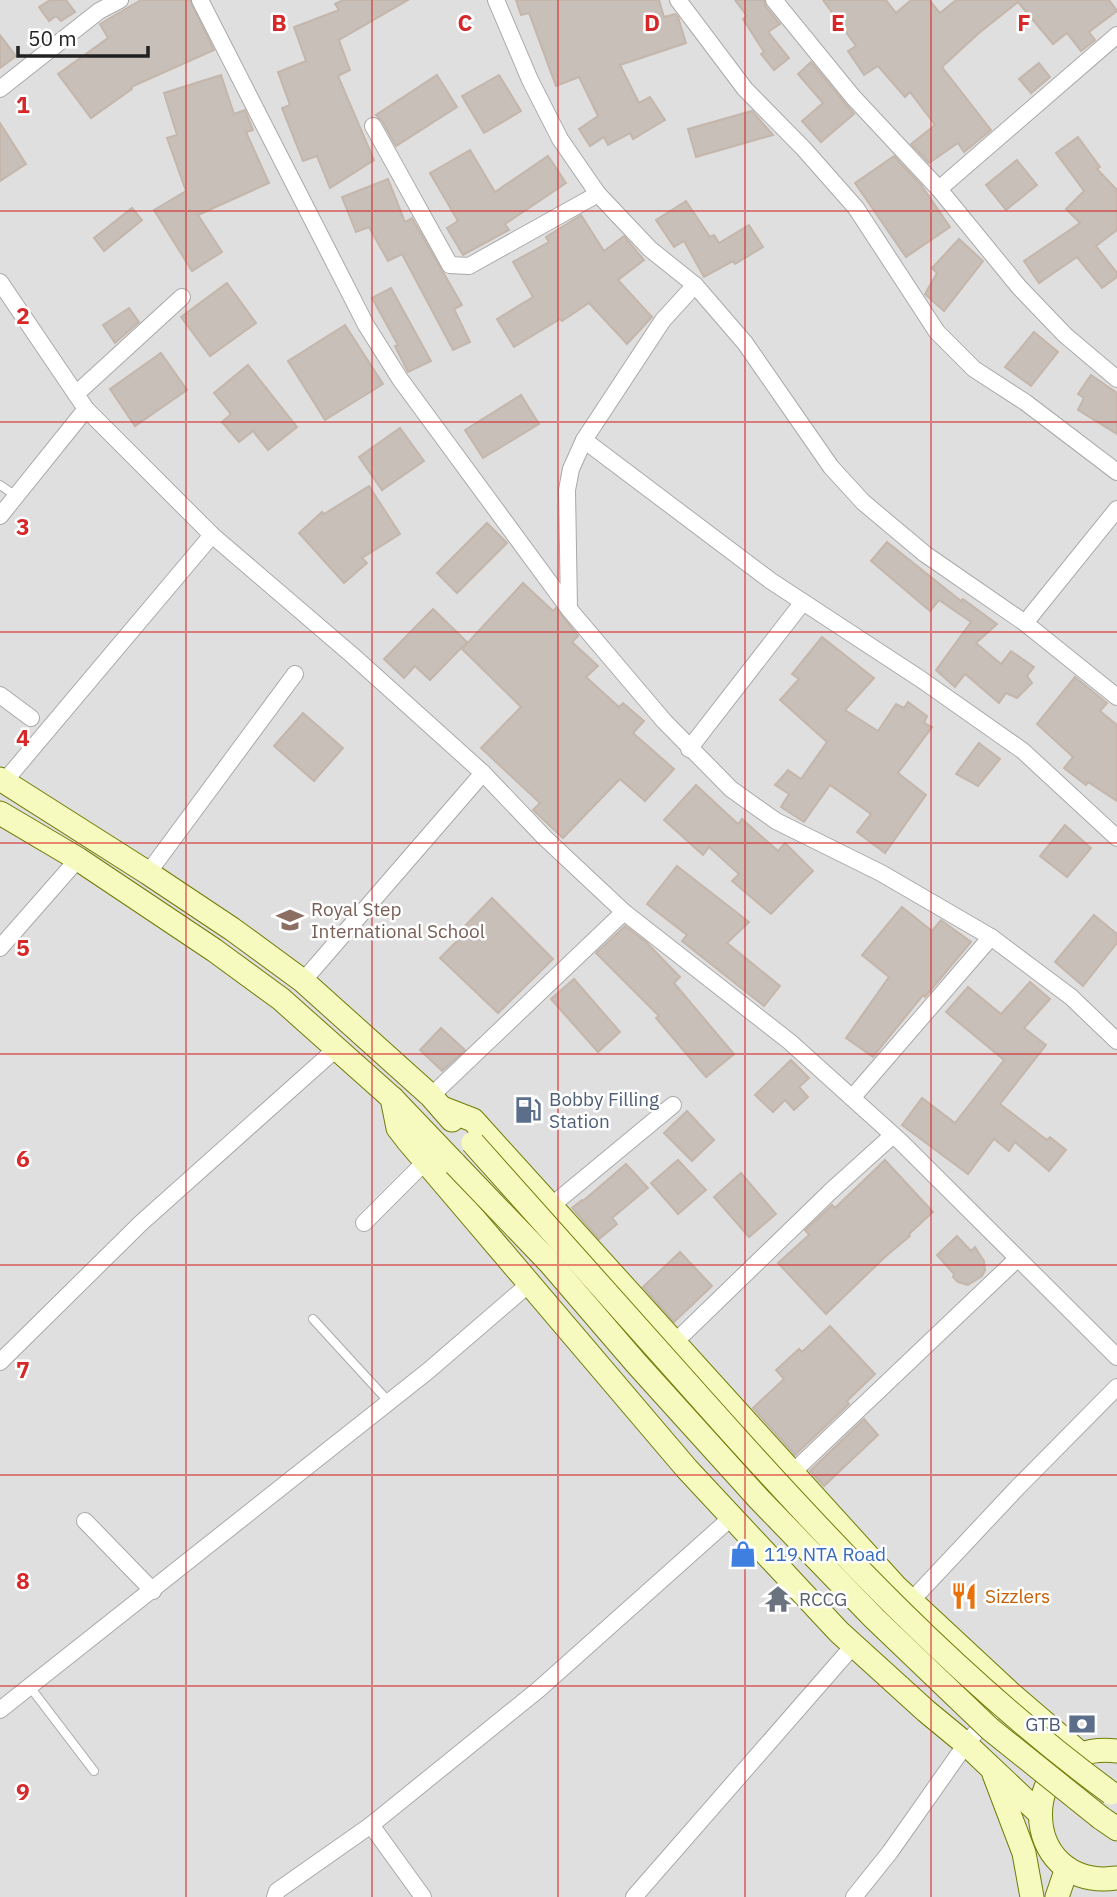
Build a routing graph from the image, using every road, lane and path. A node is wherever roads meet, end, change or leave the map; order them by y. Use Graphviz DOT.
graph roads {
  1 [pos="120,0"];
  2 [pos="200,0"];
  3 [pos="496,0"];
  4 [pos="678,0"];
  5 [pos="774,0"];
  6 [pos="1117,35"];
  7 [pos="0,89"];
  8 [pos="373,126"];
  9 [pos="939,189"];
  10 [pos="598,194"];
  11 [pos="0,282"];
  12 [pos="695,285"];
  13 [pos="182,297"];
  14 [pos="1117,379"];
  15 [pos="76,394"];
  16 [pos="86,409"];
  17 [pos="584,440"];
  18 [pos="1117,472"];
  19 [pos="0,485"];
  20 [pos="16,496"];
  21 [pos="1117,509"];
  22 [pos="0,516"];
  23 [pos="212,535"];
  24 [pos="803,602"];
  25 [pos="569,609"];
  26 [pos="1025,623"];
  27 [pos="295,674"];
  28 [pos="0,695"];
  29 [pos="1117,697"];
  30 [pos="31,718"];
  31 [pos="689,749"];
  32 [pos="483,773"];
  33 [pos="2,781"];
  34 [pos="0,813"];
  35 [pos="1117,838"];
  36 [pos="78,859"];
  37 [pos="148,873"];
  38 [pos="624,912"];
  39 [pos="991,937"];
  40 [pos="0,948"];
  41 [pos="303,981"];
  42 [pos="1117,1041"];
  43 [pos="337,1048"];
  44 [pos="392,1098"];
  45 [pos="852,1098"];
  46 [pos="437,1102"];
  47 [pos="673,1105"];
  48 [pos="893,1136"];
  49 [pos="425,1162"];
  50 [pos="551,1206"];
  51 [pos="364,1223"];
  52 [pos="1017,1259"];
  53 [pos="529,1284"];
  54 [pos="313,1319"];
  55 [pos="675,1342"];
  56 [pos="1117,1357"];
  57 [pos="0,1362"];
  58 [pos="1117,1387"];
  59 [pos="389,1402"];
  60 [pos="793,1472"];
  61 [pos="732,1517"];
  62 [pos="85,1521"];
  63 [pos="153,1591"];
  64 [pos="911,1601"];
  65 [pos="852,1646"];
  66 [pos="30,1687"];
  67 [pos="1010,1693"];
  68 [pos="0,1710"];
  69 [pos="966,1744"];
  70 [pos="1117,1751"];
  71 [pos="1081,1754"];
  72 [pos="993,1771"];
  73 [pos="94,1772"];
  74 [pos="1117,1797"];
  75 [pos="1039,1813"];
  76 [pos="371,1825"];
  77 [pos="1117,1829"];
  78 [pos="1067,1868"];
  79 [pos="1105,1885"];
  80 [pos="275,1897"];
  81 [pos="423,1897"];
  82 [pos="634,1897"];
  83 [pos="854,1897"];
  84 [pos="1032,1897"];
  85 [pos="1057,1897"];
  1 -- 7 [label="street"];
  2 -- 25 [label="street"];
  3 -- 10 [label="street"];
  4 -- 18 [label="street"];
  5 -- 9 [label="street"];
  6 -- 9 [label="street"];
  8 -- 10 [label="street"];
  9 -- 14 [label="street"];
  10 -- 12 [label="street"];
  11 -- 15 [label="street"];
  12 -- 17 [label="street"];
  12 -- 26 [label="street"];
  13 -- 15 [label="street"];
  15 -- 16 [label="street"];
  16 -- 20 [label="street"];
  16 -- 23 [label="street"];
  17 -- 24 [label="street"];
  17 -- 25 [label="street"];
  19 -- 20 [label="lane"];
  20 -- 22 [label="street"];
  21 -- 26 [label="street"];
  23 -- 32 [label="street"];
  23 -- 33 [label="street"];
  24 -- 31 [label="street"];
  24 -- 35 [label="street"];
  25 -- 31 [label="street"];
  26 -- 29 [label="street"];
  27 -- 37 [label="street"];
  28 -- 30 [label="street"];
  31 -- 39 [label="street"];
  32 -- 38 [label="street"];
  32 -- 41 [label="street"];
  33 -- 37 [label="main road"];
  34 -- 36 [label="main road"];
  36 -- 40 [label="street"];
  36 -- 43 [label="main road"];
  37 -- 41 [label="main road"];
  38 -- 45 [label="street"];
  38 -- 46 [label="street"];
  39 -- 42 [label="street"];
  39 -- 45 [label="street"];
  41 -- 46 [label="main road"];
  43 -- 44 [label="main road"];
  43 -- 57 [label="street"];
  44 -- 49 [label="main road"];
  44 -- 77 [label="main road, bridge"];
  45 -- 48 [label="street"];
  46 -- 50 [label="main road"];
  46 -- 74 [label="main road, bridge"];
  47 -- 50 [label="street"];
  48 -- 52 [label="street"];
  48 -- 55 [label="street"];
  49 -- 51 [label="street"];
  49 -- 53 [label="main road"];
  50 -- 55 [label="main road"];
  52 -- 56 [label="street"];
  52 -- 60 [label="street"];
  53 -- 59 [label="street"];
  53 -- 61 [label="main road"];
  54 -- 59 [label="lane"];
  55 -- 60 [label="main road"];
  58 -- 64 [label="street"];
  59 -- 63 [label="street"];
  60 -- 64 [label="main road"];
  61 -- 65 [label="main road"];
  61 -- 76 [label="street"];
  62 -- 63 [label="street"];
  63 -- 66 [label="street"];
  64 -- 67 [label="main road"];
  65 -- 69 [label="main road"];
  65 -- 82 [label="street"];
  66 -- 68 [label="street"];
  66 -- 73 [label="lane"];
  67 -- 69 [label="street"];
  67 -- 71 [label="main road"];
  69 -- 72 [label="main road"];
  69 -- 83 [label="street"];
  70 -- 71 [label="main road"];
  71 -- 75 [label="main road"];
  72 -- 75 [label="main road"];
  72 -- 84 [label="main road"];
  75 -- 78 [label="main road"];
  76 -- 80 [label="street"];
  76 -- 81 [label="street"];
  78 -- 79 [label="main road"];
  78 -- 85 [label="main road"];
}
